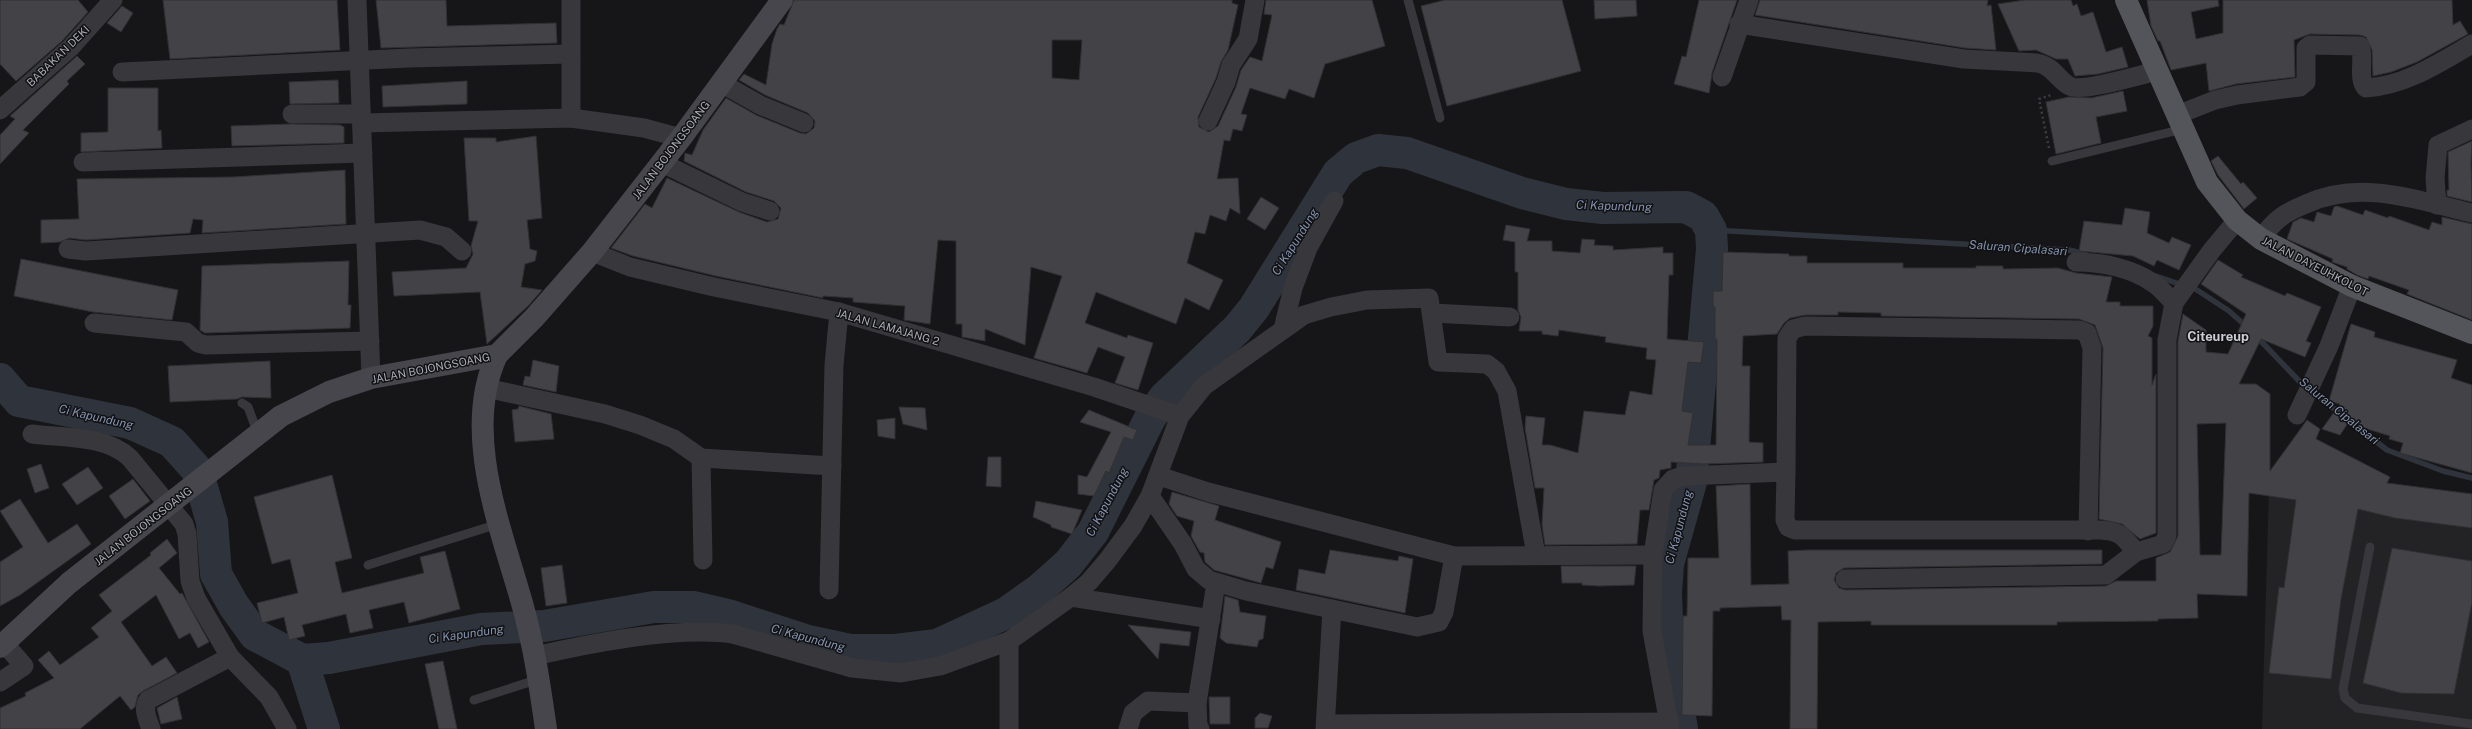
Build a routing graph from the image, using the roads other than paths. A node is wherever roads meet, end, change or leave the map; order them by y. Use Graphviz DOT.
graph roads {
  1 [pos="113,0"];
  2 [pos="357,0"];
  3 [pos="571,0"];
  4 [pos="782,0"];
  5 [pos="1255,0"];
  6 [pos="1408,0"];
  7 [pos="1748,0"];
  8 [pos="2126,0"];
  9 [pos="1739,24"];
  10 [pos="2472,44"];
  11 [pos="570,54"];
  12 [pos="359,61"];
  13 [pos="2157,71"];
  14 [pos="122,72"];
  15 [pos="1722,77"];
  16 [pos="721,83"];
  17 [pos="0,110"];
  18 [pos="292,114"];
  19 [pos="361,118"];
  20 [pos="571,118"];
  21 [pos="1440,118"];
  22 [pos="1208,121"];
  23 [pos="2180,122"];
  24 [pos="804,123"];
  25 [pos="2472,129"];
  26 [pos="681,138"];
  27 [pos="363,153"];
  28 [pos="2052,161"];
  29 [pos="83,162"];
  30 [pos="662,163"];
  31 [pos="1334,201"];
  32 [pos="2437,205"];
  33 [pos="770,211"];
  34 [pos="2472,213"];
  35 [pos="2237,220"];
  36 [pos="366,232"];
  37 [pos="2261,239"];
  38 [pos="68,250"];
  39 [pos="462,251"];
  40 [pos="592,252"];
  41 [pos="2076,262"];
  42 [pos="2352,286"];
  43 [pos="2181,294"];
  44 [pos="839,312"];
  45 [pos="1432,313"];
  46 [pos="1510,317"];
  47 [pos="94,323"];
  48 [pos="1283,329"];
  49 [pos="2472,334"];
  50 [pos="370,341"];
  51 [pos="497,355"];
  52 [pos="371,378"];
  53 [pos="486,388"];
  54 [pos="242,403"];
  55 [pos="1176,415"];
  56 [pos="2297,415"];
  57 [pos="32,434"];
  58 [pos="258,434"];
  59 [pos="700,458"];
  60 [pos="832,466"];
  61 [pos="1786,472"];
  62 [pos="1158,476"];
  63 [pos="1150,496"];
  64 [pos="171,505"];
  65 [pos="498,524"];
  66 [pos="2088,531"];
  67 [pos="2370,547"];
  68 [pos="2136,552"];
  69 [pos="1536,555"];
  70 [pos="1653,555"];
  71 [pos="1454,556"];
  72 [pos="703,560"];
  73 [pos="368,565"];
  74 [pos="1845,579"];
  75 [pos="1216,584"];
  76 [pos="829,590"];
  77 [pos="1071,597"];
  78 [pos="1332,609"];
  79 [pos="1210,619"];
  80 [pos="1009,641"];
  81 [pos="2,645"];
  82 [pos="534,650"];
  83 [pos="230,657"];
  84 [pos="539,679"];
  85 [pos="0,682"];
  86 [pos="474,700"];
  87 [pos="1197,703"];
  88 [pos="2472,724"];
  89 [pos="1326,726"];
  90 [pos="1670,726"];
  91 [pos="151,729"];
  92 [pos="287,729"];
  93 [pos="546,729"];
  94 [pos="1009,729"];
  95 [pos="1128,729"];
  96 [pos="1200,729"];
  1 -- 17 [label="street, BABAKAN DEKI"];
  2 -- 12 [label="street"];
  3 -- 11 [label="street"];
  4 -- 16 [label="main road, JALAN BOJONGSOANG"];
  5 -- 22 [label="street"];
  6 -- 21 [label="lane"];
  7 -- 9 [label="street"];
  8 -- 13 [label="main road, JALAN DAYEUHKOLOT"];
  9 -- 13 [label="street"];
  9 -- 15 [label="street"];
  10 -- 23 [label="street"];
  11 -- 12 [label="street"];
  11 -- 20 [label="street"];
  12 -- 14 [label="street"];
  12 -- 19 [label="street"];
  13 -- 23 [label="main road, JALAN DAYEUHKOLOT"];
  16 -- 24 [label="street"];
  16 -- 26 [label="main road, JALAN BOJONGSOANG"];
  18 -- 19 [label="street"];
  19 -- 20 [label="street"];
  19 -- 27 [label="street"];
  20 -- 26 [label="street"];
  23 -- 28 [label="lane"];
  23 -- 35 [label="main road, JALAN DAYEUHKOLOT"];
  25 -- 32 [label="street"];
  26 -- 30 [label="main road, JALAN BOJONGSOANG"];
  27 -- 29 [label="street"];
  27 -- 36 [label="street"];
  30 -- 33 [label="street"];
  30 -- 40 [label="main road, JALAN BOJONGSOANG"];
  31 -- 48 [label="street"];
  32 -- 34 [label="street"];
  32 -- 37 [label="street"];
  35 -- 37 [label="main road, JALAN DAYEUHKOLOT"];
  35 -- 43 [label="street"];
  36 -- 38 [label="street"];
  36 -- 39 [label="street"];
  36 -- 50 [label="street"];
  37 -- 42 [label="main road, JALAN DAYEUHKOLOT"];
  40 -- 44 [label="street, JALAN LAMAJANG 2"];
  40 -- 51 [label="main road, JALAN BOJONGSOANG"];
  41 -- 43 [label="street"];
  42 -- 49 [label="main road, JALAN DAYEUHKOLOT"];
  42 -- 56 [label="street"];
  43 -- 68 [label="street"];
  44 -- 55 [label="street, JALAN LAMAJANG 2"];
  44 -- 60 [label="street"];
  45 -- 46 [label="street"];
  45 -- 48 [label="street"];
  45 -- 69 [label="street"];
  47 -- 50 [label="street"];
  48 -- 55 [label="street"];
  50 -- 52 [label="street"];
  51 -- 52 [label="main road, JALAN BOJONGSOANG"];
  51 -- 53 [label="main road"];
  52 -- 58 [label="main road, JALAN BOJONGSOANG"];
  53 -- 59 [label="street"];
  53 -- 65 [label="main road"];
  54 -- 58 [label="lane"];
  55 -- 62 [label="street"];
  57 -- 64 [label="street"];
  58 -- 64 [label="main road, JALAN BOJONGSOANG"];
  59 -- 60 [label="street"];
  59 -- 72 [label="street"];
  60 -- 76 [label="street"];
  61 -- 66 [label="street"];
  61 -- 66 [label="street"];
  61 -- 70 [label="street"];
  62 -- 63 [label="street"];
  62 -- 71 [label="street"];
  63 -- 75 [label="street"];
  63 -- 77 [label="street"];
  64 -- 81 [label="main road, JALAN BOJONGSOANG"];
  64 -- 83 [label="street"];
  65 -- 73 [label="lane"];
  65 -- 82 [label="main road"];
  66 -- 68 [label="street"];
  67 -- 88 [label="lane"];
  68 -- 74 [label="street"];
  69 -- 70 [label="street"];
  69 -- 71 [label="street"];
  70 -- 90 [label="street"];
  71 -- 78 [label="street"];
  75 -- 78 [label="street"];
  75 -- 79 [label="street"];
  77 -- 79 [label="street"];
  77 -- 80 [label="street"];
  78 -- 89 [label="street"];
  79 -- 87 [label="street"];
  80 -- 82 [label="street"];
  80 -- 94 [label="street"];
  81 -- 85 [label="street"];
  82 -- 84 [label="main road"];
  83 -- 91 [label="street"];
  83 -- 92 [label="street"];
  84 -- 86 [label="lane"];
  84 -- 93 [label="main road"];
  87 -- 95 [label="street"];
  87 -- 96 [label="street"];
  89 -- 90 [label="street"];
}
